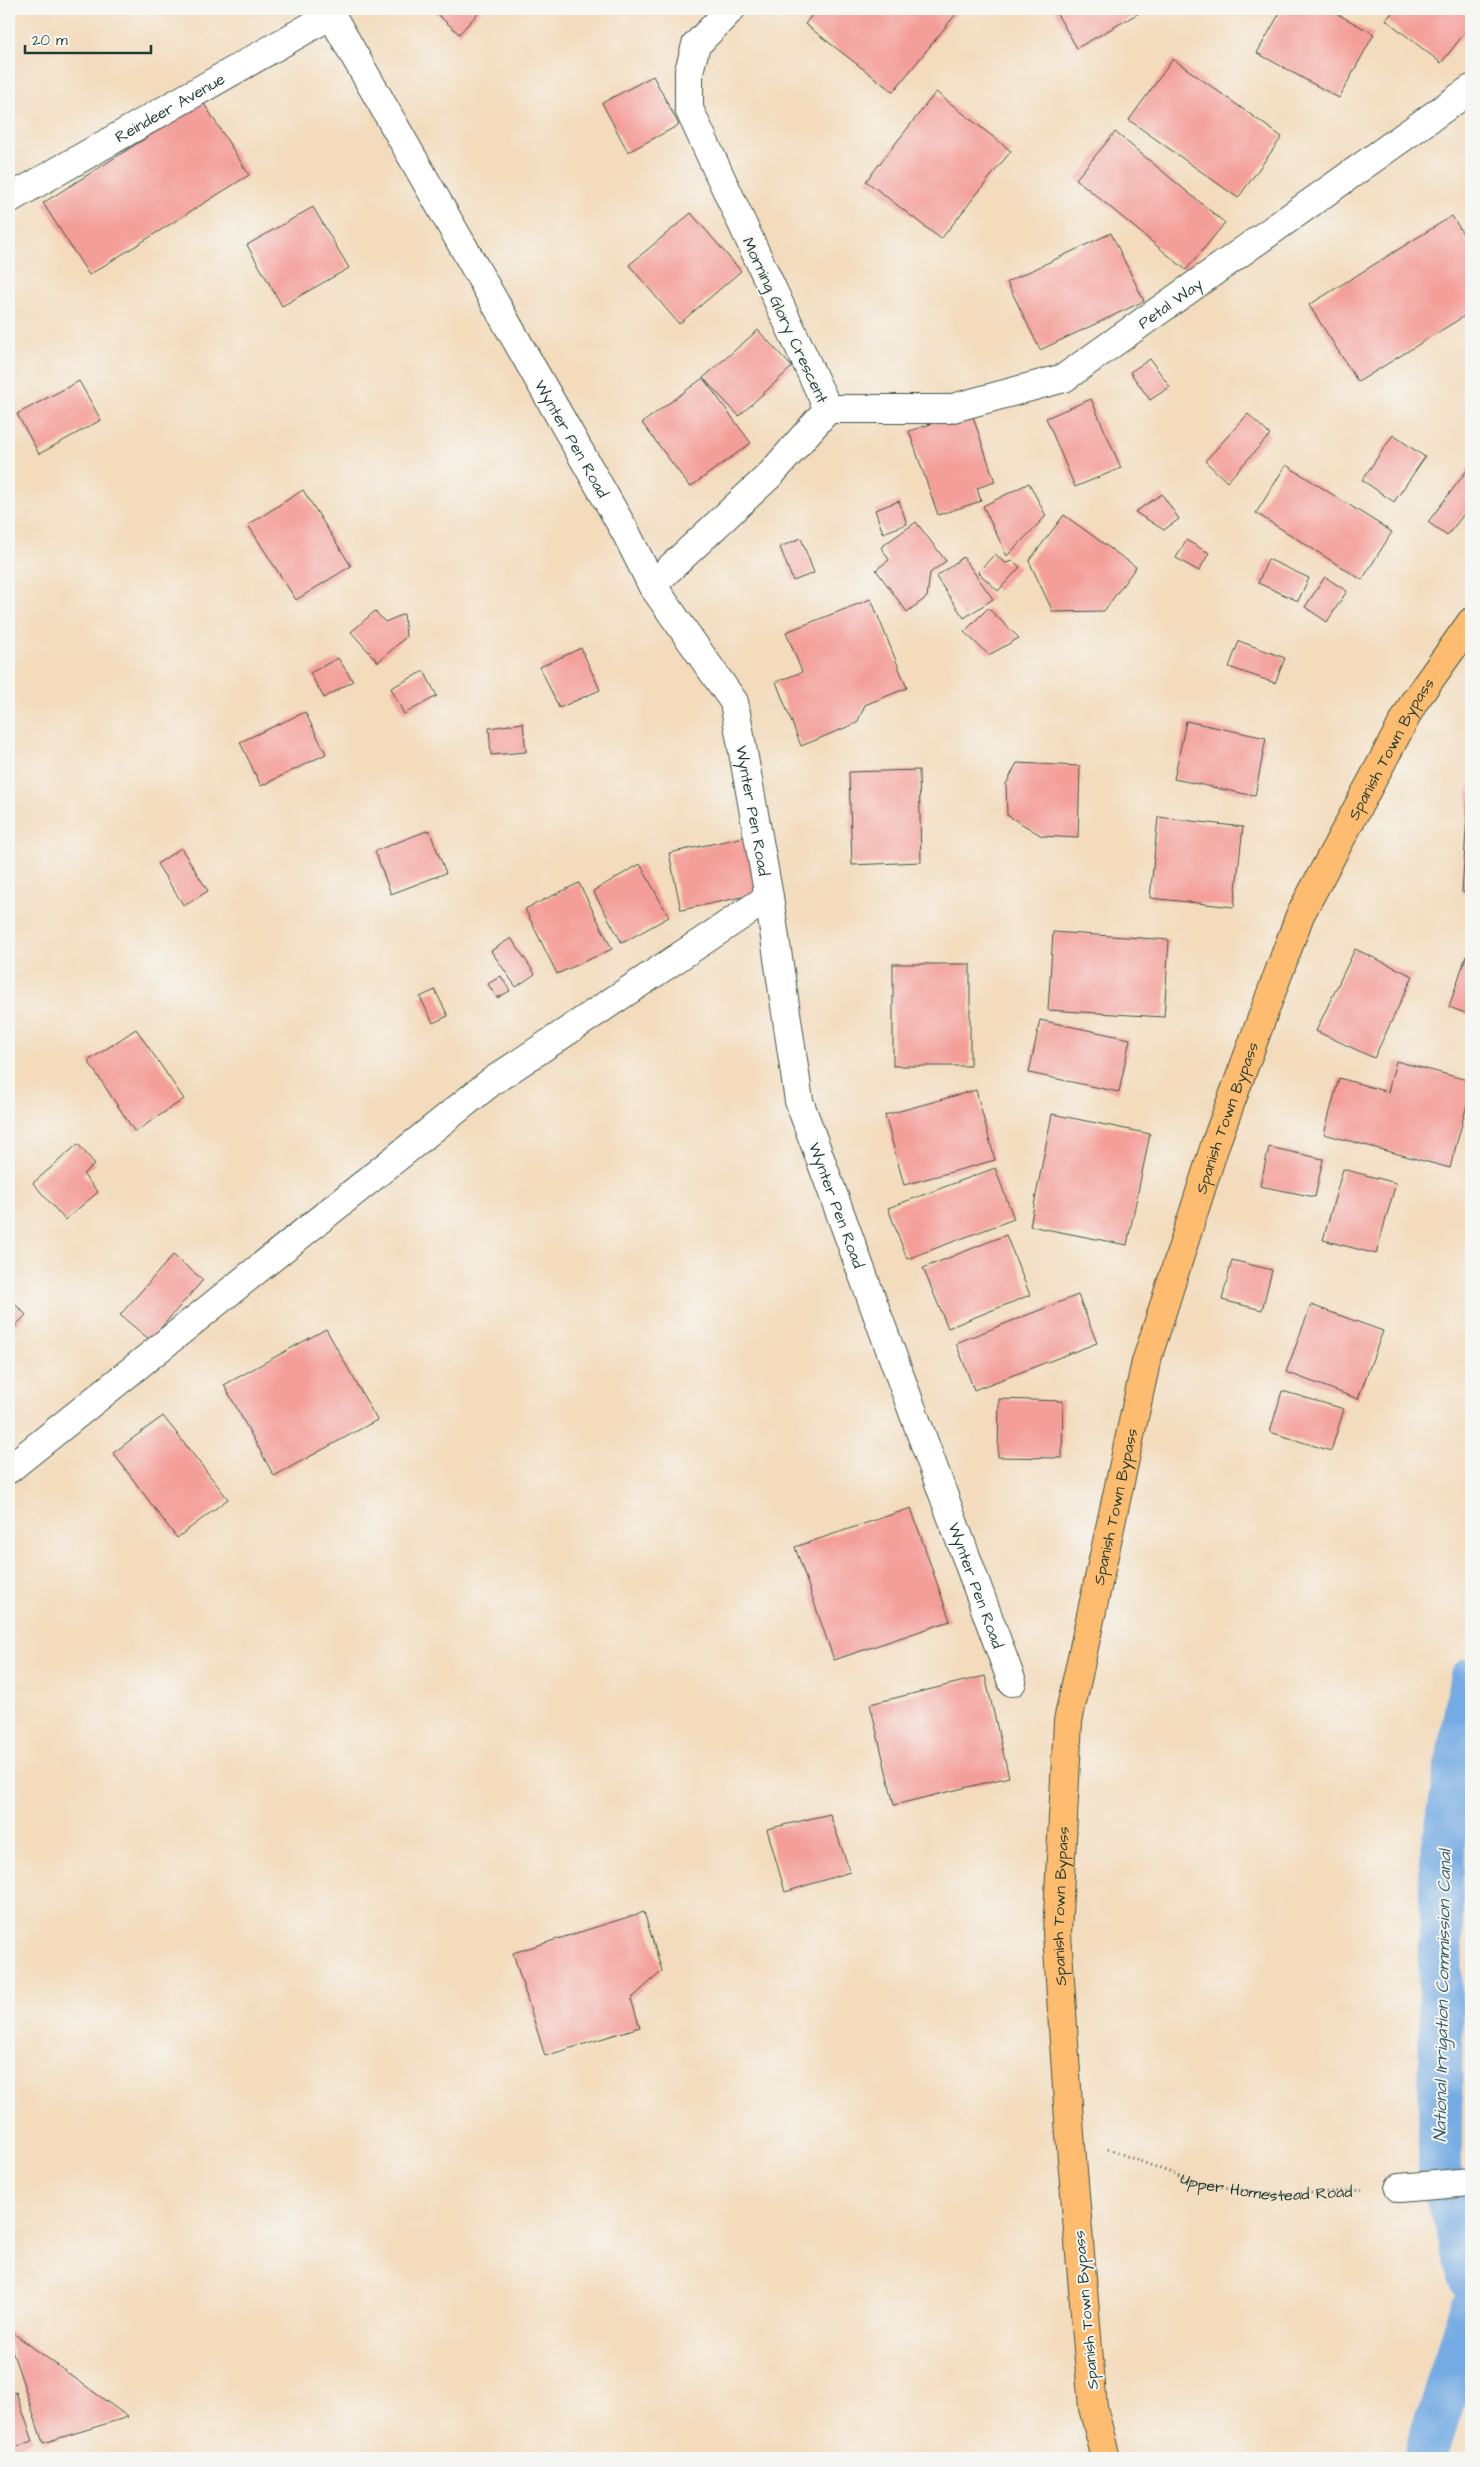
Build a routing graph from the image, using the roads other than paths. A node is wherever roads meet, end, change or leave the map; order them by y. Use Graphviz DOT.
graph roads {
  1 [pos="731,9"];
  2 [pos="330,12"];
  3 [pos="1471,89"];
  4 [pos="9,199"];
  5 [pos="828,409"];
  6 [pos="652,585"];
  7 [pos="1471,622"];
  8 [pos="769,897"];
  9 [pos="9,1469"];
  10 [pos="1012,1682"];
  11 [pos="1471,2182"];
  12 [pos="1399,2188"];
  13 [pos="1106,2458"];
  1 -- 5 [label="street, Morning Glory Crescent"];
  2 -- 4 [label="street, Reindeer Avenue"];
  2 -- 6 [label="street, Wynter Pen Road"];
  3 -- 5 [label="street, Petal Way"];
  5 -- 6 [label="street, Morning Glory Crescent"];
  6 -- 8 [label="street, Wynter Pen Road"];
  7 -- 13 [label="main road, Spanish Town Bypass"];
  8 -- 9 [label="street"];
  8 -- 10 [label="street, Wynter Pen Road"];
  11 -- 12 [label="street"];
}
